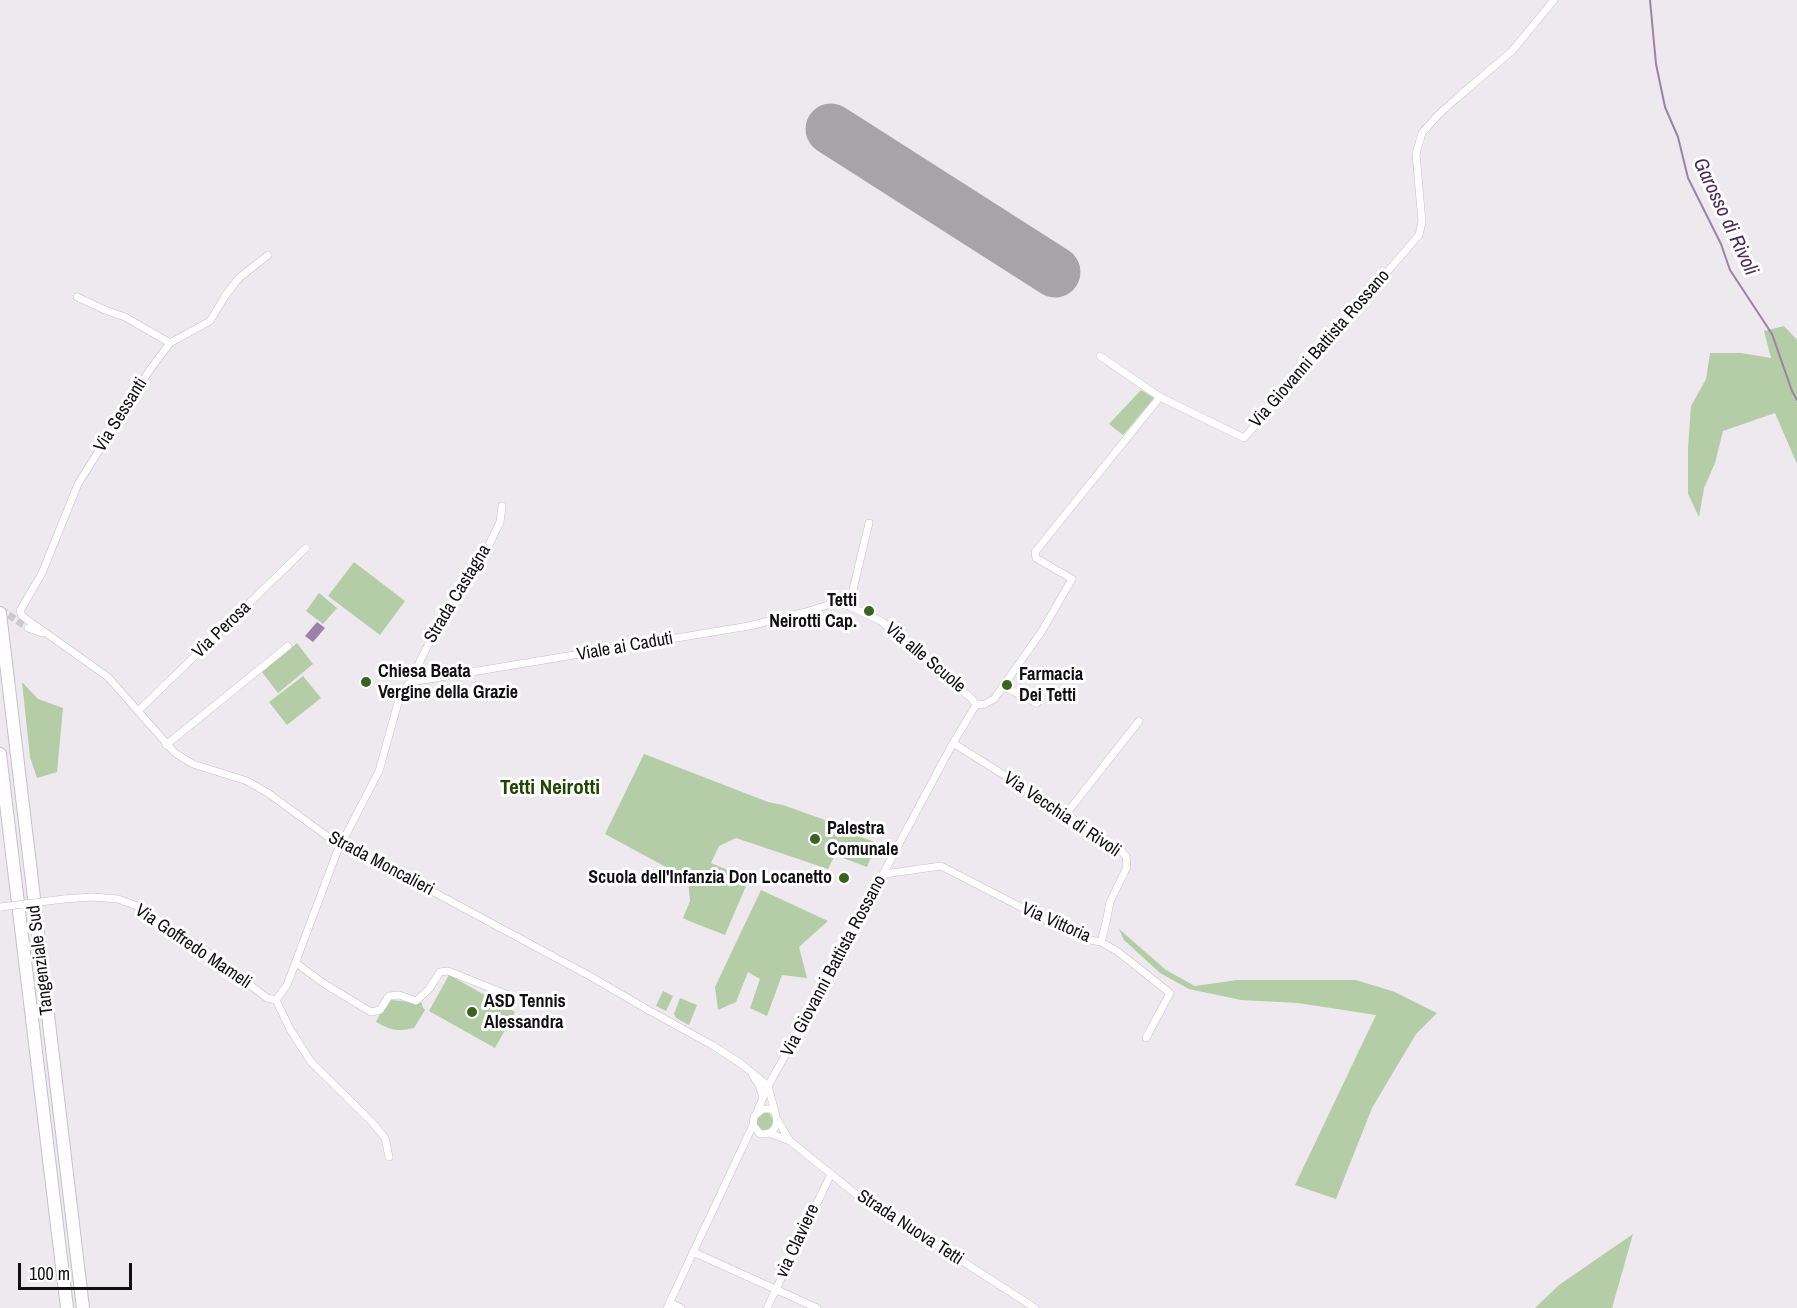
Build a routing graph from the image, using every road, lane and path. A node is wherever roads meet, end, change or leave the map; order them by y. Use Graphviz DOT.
graph roads {
  1 [pos="1554,0"];
  2 [pos="268,255"];
  3 [pos="77,297"];
  4 [pos="170,343"];
  5 [pos="1100,356"];
  6 [pos="1160,396"];
  7 [pos="502,506"];
  8 [pos="869,523"];
  9 [pos="306,548"];
  10 [pos="837,602"];
  11 [pos="849,606"];
  12 [pos="20,611"];
  13 [pos="0,613"];
  14 [pos="28,628"];
  15 [pos="53,637"];
  16 [pos="288,646"];
  17 [pos="411,682"];
  18 [pos="1003,686"];
  19 [pos="1037,703"];
  20 [pos="976,705"];
  21 [pos="138,711"];
  22 [pos="1139,721"];
  23 [pos="953,743"];
  24 [pos="166,745"];
  25 [pos="0,754"];
  26 [pos="1066,814"];
  27 [pos="342,844"];
  28 [pos="884,874"];
  29 [pos="0,907"];
  30 [pos="1101,942"];
  31 [pos="296,963"];
  32 [pos="508,995"];
  33 [pos="276,1000"];
  34 [pos="1146,1038"];
  35 [pos="752,1074"];
  36 [pos="768,1086"];
  37 [pos="763,1098"];
  38 [pos="757,1112"];
  39 [pos="775,1112"];
  40 [pos="778,1121"];
  41 [pos="753,1125"];
  42 [pos="766,1133"];
  43 [pos="790,1141"];
  44 [pos="742,1146"];
  45 [pos="389,1157"];
  46 [pos="831,1174"];
  47 [pos="693,1252"];
  48 [pos="776,1289"];
  49 [pos="668,1305"];
  50 [pos="67,1308"];
  51 [pos="82,1308"];
  52 [pos="681,1308"];
  53 [pos="767,1308"];
  54 [pos="817,1308"];
  55 [pos="1035,1308"];
  1 -- 6 [label="street, Via Giovanni Battista Rossano"];
  2 -- 4 [label="street, Via Sessanti"];
  3 -- 4 [label="street"];
  4 -- 12 [label="street, Via Sessanti"];
  5 -- 6 [label="street"];
  6 -- 18 [label="street, Via Giovanni Battista Rossano"];
  7 -- 17 [label="street, Strada Castagna"];
  8 -- 11 [label="street"];
  9 -- 21 [label="street, Via Perosa"];
  10 -- 11 [label="street, Via alle Scuole"];
  10 -- 17 [label="street, Viale ai Caduti"];
  11 -- 20 [label="street, Via alle Scuole"];
  12 -- 15 [label="street, Strada Moncalieri"];
  13 -- 51 [label="highway, Tangenziale Sud"];
  14 -- 15 [label="street"];
  15 -- 21 [label="street, Strada Moncalieri"];
  16 -- 24 [label="street"];
  17 -- 27 [label="street, Strada Castagna"];
  18 -- 19 [label="street"];
  18 -- 20 [label="street, Via Giovanni Battista Rossano"];
  20 -- 23 [label="street, Via Giovanni Battista Rossano"];
  21 -- 24 [label="street, Strada Moncalieri"];
  22 -- 26 [label="street"];
  23 -- 26 [label="street, Via Vecchia di Rivoli"];
  23 -- 28 [label="street, Via Giovanni Battista Rossano"];
  24 -- 27 [label="street, Strada Moncalieri"];
  25 -- 50 [label="highway, Tangenziale Sud"];
  26 -- 30 [label="street, Via Vecchia di Rivoli"];
  27 -- 31 [label="street, Strada Castagna"];
  27 -- 35 [label="street, Strada Moncalieri"];
  28 -- 30 [label="street, Via Vittoria"];
  28 -- 36 [label="street, Via Giovanni Battista Rossano"];
  29 -- 33 [label="street, Via Goffredo Mameli, bridge"];
  30 -- 34 [label="street, Via Vittoria"];
  31 -- 32 [label="street"];
  31 -- 33 [label="street, Strada Castagna"];
  33 -- 45 [label="street"];
  35 -- 36 [label="street, Strada Moncalieri"];
  35 -- 37 [label="street"];
  36 -- 37 [label="street, Via Giovanni Battista Rossano"];
  36 -- 39 [label="street"];
  37 -- 38 [label="street, Via Giovanni Battista Rossano"];
  38 -- 39 [label="street"];
  38 -- 41 [label="street"];
  39 -- 40 [label="street"];
  40 -- 42 [label="street"];
  40 -- 43 [label="street, Strada Nuova Tetti"];
  41 -- 42 [label="street"];
  41 -- 44 [label="street"];
  42 -- 43 [label="street, Strada Nuova Tetti"];
  42 -- 44 [label="street"];
  43 -- 46 [label="street, Strada Nuova Tetti"];
  44 -- 47 [label="street"];
  46 -- 48 [label="street, via Claviere"];
  46 -- 55 [label="street, Strada Nuova Tetti"];
  47 -- 48 [label="street"];
  47 -- 49 [label="street"];
  48 -- 53 [label="street, via Claviere"];
  48 -- 54 [label="street"];
  49 -- 52 [label="street"];
}
